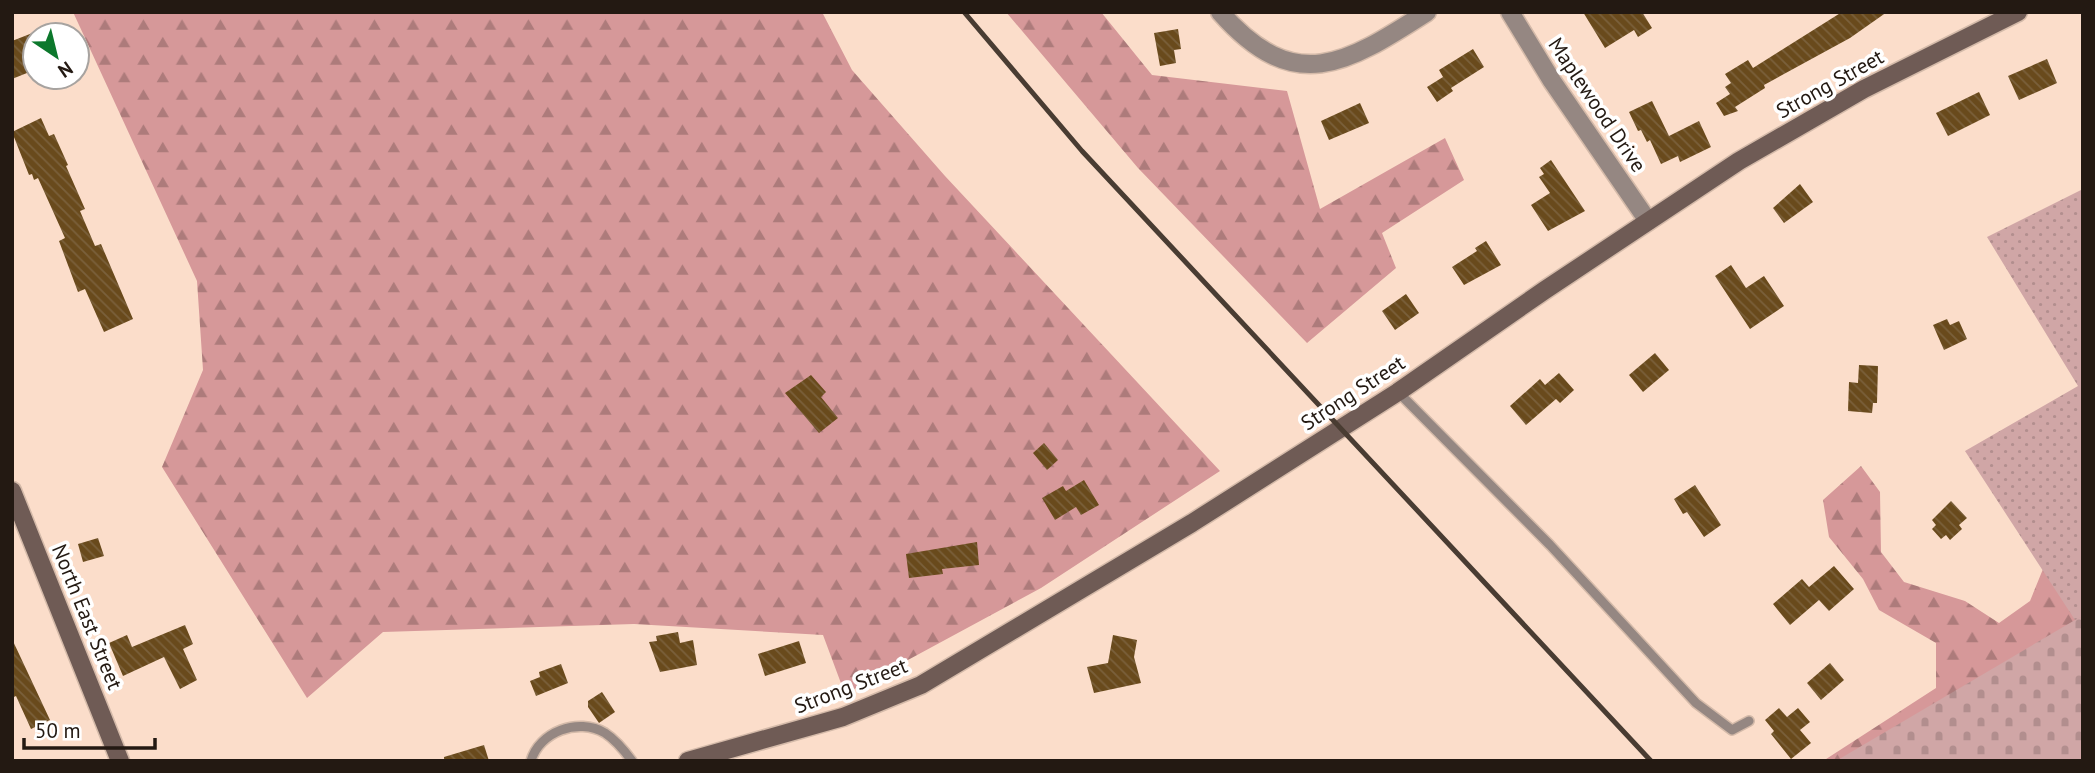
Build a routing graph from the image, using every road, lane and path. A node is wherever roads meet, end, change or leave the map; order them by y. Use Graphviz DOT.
graph roads {
  1 [pos="1220,12"];
  2 [pos="1427,12"];
  3 [pos="1510,12"];
  4 [pos="2018,12"];
  5 [pos="1648,221"];
  6 [pos="1398,392"];
  7 [pos="12,491"];
  8 [pos="1749,721"];
  9 [pos="121,761"];
  10 [pos="531,761"];
  11 [pos="632,761"];
  12 [pos="688,761"];
  1 -- 2 [label="street"];
  3 -- 5 [label="street, Maplewood Drive"];
  4 -- 5 [label="main road, Strong Street"];
  5 -- 6 [label="main road, Strong Street"];
  6 -- 8 [label="lane"];
  6 -- 12 [label="main road, Strong Street"];
  7 -- 9 [label="main road, North East Street"];
  10 -- 11 [label="lane"];
}
